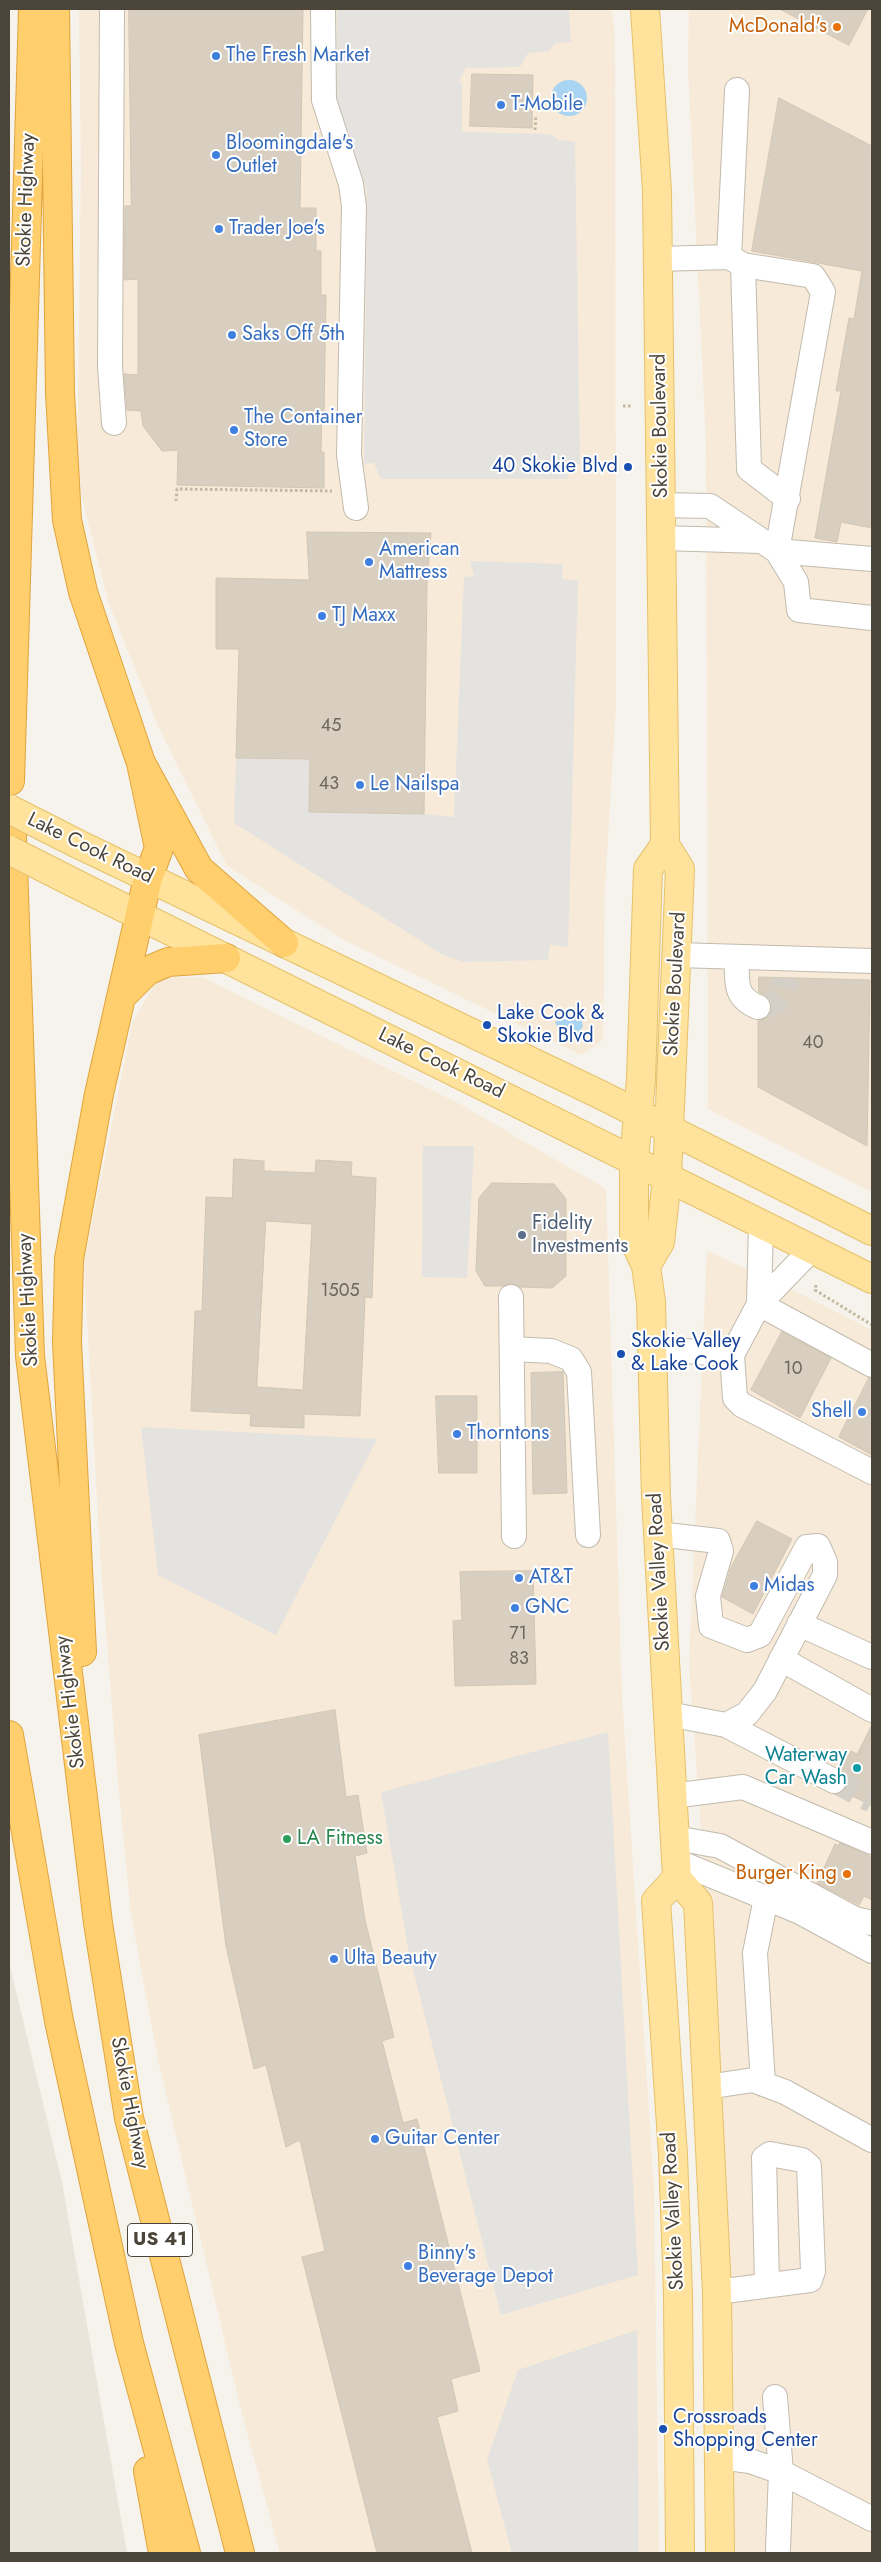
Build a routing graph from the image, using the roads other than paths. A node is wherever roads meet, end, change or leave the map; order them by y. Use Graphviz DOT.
graph roads {
  1 [pos="33,9"];
  2 [pos="55,9"];
  3 [pos="112,9"];
  4 [pos="323,9"];
  5 [pos="645,9"];
  6 [pos="738,90"];
  7 [pos="658,259"];
  8 [pos="736,261"];
  9 [pos="114,423"];
  10 [pos="788,500"];
  11 [pos="662,505"];
  12 [pos="356,508"];
  13 [pos="662,538"];
  14 [pos="769,546"];
  15 [pos="872,559"];
  16 [pos="872,618"];
  17 [pos="141,763"];
  18 [pos="10,782"];
  19 [pos="9,809"];
  20 [pos="10,843"];
  21 [pos="665,844"];
  22 [pos="148,878"];
  23 [pos="140,916"];
  24 [pos="284,943"];
  25 [pos="678,956"];
  26 [pos="737,957"];
  27 [pos="226,958"];
  28 [pos="872,961"];
  29 [pos="122,996"];
  30 [pos="758,1007"];
  31 [pos="638,1113"];
  32 [pos="669,1128"];
  33 [pos="634,1161"];
  34 [pos="667,1178"];
  35 [pos="761,1224"];
  36 [pos="872,1231"];
  37 [pos="812,1249"];
  38 [pos="646,1266"];
  39 [pos="872,1279"];
  40 [pos="511,1296"];
  41 [pos="759,1304"];
  42 [pos="652,1348"];
  43 [pos="512,1349"];
  44 [pos="732,1356"];
  45 [pos="872,1365"];
  46 [pos="872,1472"];
  47 [pos="658,1534"];
  48 [pos="588,1535"];
  49 [pos="514,1536"];
  50 [pos="799,1624"];
  51 [pos="872,1657"];
  52 [pos="781,1659"];
  53 [pos="872,1710"];
  54 [pos="668,1714"];
  55 [pos="726,1725"];
  56 [pos="9,1734"];
  57 [pos="834,1781"];
  58 [pos="672,1796"];
  59 [pos="872,1842"];
  60 [pos="676,1859"];
  61 [pos="766,1898"];
  62 [pos="98,1923"];
  63 [pos="872,1923"];
  64 [pos="872,1951"];
  65 [pos="763,2084"];
  66 [pos="707,2086"];
  67 [pos="872,2140"];
  68 [pos="768,2284"];
  69 [pos="717,2292"];
  70 [pos="678,2294"];
  71 [pos="129,2343"];
  72 [pos="775,2397"];
  73 [pos="680,2456"];
  74 [pos="719,2457"];
  75 [pos="781,2472"];
  76 [pos="872,2519"];
  77 [pos="778,2549"];
  78 [pos="163,2553"];
  79 [pos="186,2553"];
  80 [pos="240,2553"];
  81 [pos="680,2553"];
  82 [pos="720,2553"];
  1 -- 18 [label="highway, Skokie Highway"];
  2 -- 17 [label="highway"];
  3 -- 9 [label="lane"];
  4 -- 12 [label="lane"];
  5 -- 7 [label="main road, Skokie Boulevard"];
  6 -- 8 [label="lane"];
  7 -- 8 [label="lane"];
  7 -- 11 [label="main road, Skokie Boulevard"];
  8 -- 10 [label="lane"];
  8 -- 10 [label="lane"];
  10 -- 14 [label="lane"];
  11 -- 13 [label="main road, Skokie Boulevard"];
  11 -- 14 [label="lane"];
  13 -- 14 [label="lane"];
  13 -- 21 [label="main road, Skokie Boulevard"];
  14 -- 15 [label="lane"];
  14 -- 16 [label="lane"];
  17 -- 22 [label="highway"];
  17 -- 24 [label="highway"];
  19 -- 22 [label="main road, Lake Cook Road, bridge"];
  20 -- 23 [label="main road, Lake Cook Road, bridge"];
  20 -- 62 [label="highway, Skokie Highway / US 41"];
  21 -- 25 [label="main road, Skokie Boulevard"];
  21 -- 31 [label="main road, Skokie Boulevard"];
  22 -- 23 [label="highway"];
  22 -- 24 [label="main road, Lake Cook Road"];
  23 -- 27 [label="main road, Lake Cook Road"];
  23 -- 29 [label="highway"];
  24 -- 31 [label="main road, Lake Cook Road"];
  25 -- 26 [label="lane"];
  25 -- 32 [label="main road, Skokie Boulevard"];
  26 -- 28 [label="lane"];
  26 -- 30 [label="lane"];
  27 -- 29 [label="highway"];
  27 -- 33 [label="main road, Lake Cook Road"];
  29 -- 62 [label="highway"];
  31 -- 32 [label="main road, Lake Cook Road"];
  31 -- 33 [label="main road, Skokie Valley Road"];
  32 -- 34 [label="main road"];
  32 -- 36 [label="main road, Lake Cook Road"];
  33 -- 34 [label="main road, Lake Cook Road"];
  33 -- 38 [label="main road, Skokie Valley Road"];
  34 -- 35 [label="main road, Lake Cook Road"];
  34 -- 38 [label="main road"];
  35 -- 37 [label="main road, Lake Cook Road"];
  35 -- 41 [label="lane"];
  37 -- 39 [label="main road, Lake Cook Road"];
  37 -- 41 [label="lane"];
  38 -- 42 [label="main road, Skokie Valley Road"];
  40 -- 43 [label="lane"];
  41 -- 44 [label="lane"];
  41 -- 45 [label="lane"];
  42 -- 44 [label="lane"];
  42 -- 47 [label="main road, Skokie Valley Road"];
  43 -- 48 [label="lane"];
  43 -- 49 [label="lane"];
  44 -- 46 [label="lane"];
  47 -- 50 [label="lane"];
  47 -- 54 [label="main road, Skokie Valley Road"];
  50 -- 51 [label="lane"];
  50 -- 52 [label="lane"];
  52 -- 53 [label="lane"];
  52 -- 55 [label="lane"];
  54 -- 55 [label="lane"];
  54 -- 58 [label="main road, Skokie Valley Road"];
  55 -- 57 [label="lane"];
  56 -- 71 [label="highway, US 41"];
  58 -- 59 [label="lane"];
  58 -- 60 [label="main road, Skokie Valley Road"];
  60 -- 61 [label="lane"];
  60 -- 63 [label="lane"];
  60 -- 66 [label="main road, Skokie Valley Road"];
  60 -- 70 [label="main road, Skokie Valley Road"];
  61 -- 64 [label="lane"];
  61 -- 65 [label="lane"];
  62 -- 80 [label="highway, Skokie Highway / US 41"];
  65 -- 66 [label="lane"];
  65 -- 67 [label="lane"];
  66 -- 69 [label="main road, Skokie Valley Road"];
  68 -- 68 [label="lane"];
  68 -- 69 [label="lane"];
  69 -- 70 [label="main road"];
  69 -- 74 [label="main road, Skokie Valley Road"];
  70 -- 73 [label="main road, Skokie Valley Road"];
  71 -- 78 [label="highway"];
  71 -- 79 [label="highway, US 41"];
  72 -- 75 [label="lane"];
  73 -- 74 [label="main road"];
  73 -- 81 [label="main road, Skokie Valley Road"];
  74 -- 75 [label="lane"];
  74 -- 82 [label="main road, Skokie Valley Road"];
  75 -- 76 [label="lane"];
  75 -- 77 [label="lane"];
}
